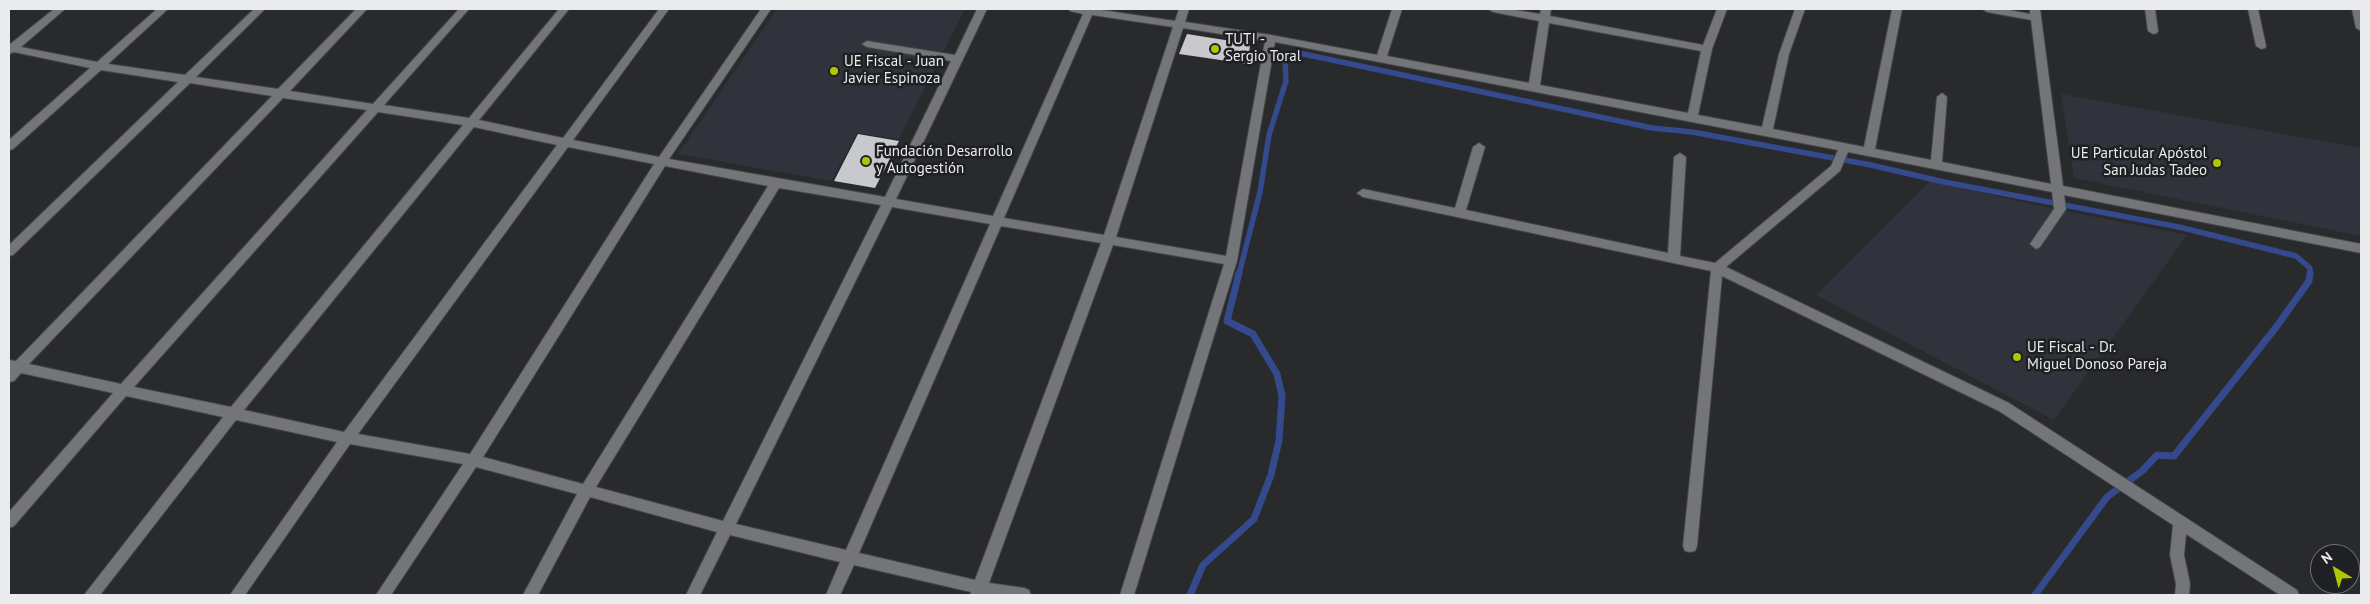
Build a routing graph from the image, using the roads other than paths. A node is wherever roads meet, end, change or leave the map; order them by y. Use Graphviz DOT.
graph roads {
  1 [pos="60,9"];
  2 [pos="163,9"];
  3 [pos="260,9"];
  4 [pos="362,9"];
  5 [pos="464,9"];
  6 [pos="564,9"];
  7 [pos="664,9"];
  8 [pos="766,9"];
  9 [pos="982,9"];
  10 [pos="1074,9"];
  11 [pos="1184,9"];
  12 [pos="1397,9"];
  13 [pos="1493,9"];
  14 [pos="1722,9"];
  15 [pos="1800,9"];
  16 [pos="1897,9"];
  17 [pos="1988,9"];
  18 [pos="2150,9"];
  19 [pos="2253,9"];
  20 [pos="2357,9"];
  21 [pos="1089,11"];
  22 [pos="1546,13"];
  23 [pos="2035,13"];
  24 [pos="1178,24"];
  25 [pos="2361,28"];
  26 [pos="2153,31"];
  27 [pos="1271,38"];
  28 [pos="867,44"];
  29 [pos="2261,46"];
  30 [pos="10,49"];
  31 [pos="1707,49"];
  32 [pos="1381,58"];
  33 [pos="958,59"];
  34 [pos="98,66"];
  35 [pos="189,78"];
  36 [pos="1534,88"];
  37 [pos="279,94"];
  38 [pos="1942,97"];
  39 [pos="375,108"];
  40 [pos="1692,119"];
  41 [pos="471,122"];
  42 [pos="1767,132"];
  43 [pos="568,143"];
  44 [pos="9,146"];
  45 [pos="1479,147"];
  46 [pos="1844,148"];
  47 [pos="1869,153"];
  48 [pos="1680,157"];
  49 [pos="663,159"];
  50 [pos="1936,166"];
  51 [pos="776,182"];
  52 [pos="2058,190"];
  53 [pos="1363,193"];
  54 [pos="889,202"];
  55 [pos="1459,213"];
  56 [pos="998,221"];
  57 [pos="1109,239"];
  58 [pos="2036,244"];
  59 [pos="2361,249"];
  60 [pos="9,252"];
  61 [pos="1674,258"];
  62 [pos="1231,261"];
  63 [pos="1717,268"];
  64 [pos="14,365"];
  65 [pos="9,377"];
  66 [pos="124,389"];
  67 [pos="233,414"];
  68 [pos="347,438"];
  69 [pos="473,460"];
  70 [pos="586,491"];
  71 [pos="9,522"];
  72 [pos="2180,522"];
  73 [pos="726,528"];
  74 [pos="1690,546"];
  75 [pos="849,556"];
  76 [pos="978,592"];
  77 [pos="91,595"];
  78 [pos="237,595"];
  79 [pos="383,595"];
  80 [pos="530,595"];
  81 [pos="693,595"];
  82 [pos="833,595"];
  83 [pos="1024,595"];
  84 [pos="1128,595"];
  85 [pos="2182,595"];
  86 [pos="2292,595"];
  1 -- 30 [label="street"];
  2 -- 34 [label="street"];
  3 -- 35 [label="street"];
  4 -- 37 [label="street"];
  5 -- 39 [label="street"];
  6 -- 41 [label="street"];
  7 -- 43 [label="street"];
  8 -- 49 [label="street"];
  9 -- 33 [label="street"];
  10 -- 21 [label="street"];
  11 -- 24 [label="street"];
  12 -- 32 [label="street"];
  13 -- 22 [label="street"];
  14 -- 31 [label="street"];
  15 -- 42 [label="street"];
  16 -- 47 [label="street"];
  17 -- 23 [label="street"];
  18 -- 26 [label="street"];
  19 -- 29 [label="street"];
  20 -- 25 [label="street"];
  21 -- 24 [label="street"];
  21 -- 56 [label="street"];
  22 -- 31 [label="street"];
  22 -- 36 [label="street"];
  23 -- 52 [label="street"];
  24 -- 27 [label="street"];
  24 -- 57 [label="street"];
  27 -- 32 [label="street"];
  27 -- 62 [label="street"];
  28 -- 33 [label="street"];
  30 -- 34 [label="street"];
  31 -- 40 [label="street"];
  32 -- 36 [label="street"];
  33 -- 54 [label="street"];
  34 -- 35 [label="street"];
  34 -- 44 [label="street"];
  35 -- 37 [label="street"];
  35 -- 60 [label="street"];
  36 -- 40 [label="street"];
  37 -- 39 [label="street"];
  37 -- 64 [label="street"];
  38 -- 50 [label="street"];
  39 -- 41 [label="street"];
  39 -- 66 [label="street"];
  40 -- 42 [label="street"];
  41 -- 43 [label="street"];
  41 -- 67 [label="street"];
  42 -- 46 [label="street"];
  43 -- 49 [label="street"];
  43 -- 68 [label="street"];
  45 -- 55 [label="street"];
  46 -- 47 [label="street"];
  46 -- 63 [label="street"];
  47 -- 50 [label="street"];
  48 -- 61 [label="street"];
  49 -- 51 [label="street"];
  49 -- 69 [label="street"];
  50 -- 52 [label="street"];
  51 -- 54 [label="street"];
  51 -- 70 [label="street"];
  52 -- 58 [label="street"];
  52 -- 59 [label="street"];
  53 -- 55 [label="street"];
  54 -- 56 [label="street"];
  54 -- 73 [label="street"];
  55 -- 61 [label="street"];
  56 -- 57 [label="street"];
  56 -- 75 [label="street"];
  57 -- 62 [label="street"];
  57 -- 76 [label="street"];
  61 -- 63 [label="street"];
  62 -- 84 [label="street"];
  63 -- 72 [label="street"];
  63 -- 74 [label="street"];
  64 -- 65 [label="street"];
  64 -- 66 [label="street"];
  66 -- 67 [label="street"];
  66 -- 71 [label="street"];
  67 -- 68 [label="street"];
  67 -- 77 [label="street"];
  68 -- 69 [label="street"];
  68 -- 78 [label="street"];
  69 -- 70 [label="street"];
  69 -- 79 [label="street"];
  70 -- 73 [label="street"];
  70 -- 80 [label="street"];
  72 -- 85 [label="street"];
  72 -- 86 [label="street"];
  73 -- 75 [label="street"];
  73 -- 81 [label="street"];
  75 -- 76 [label="street"];
  75 -- 82 [label="street"];
  76 -- 83 [label="street"];
}
